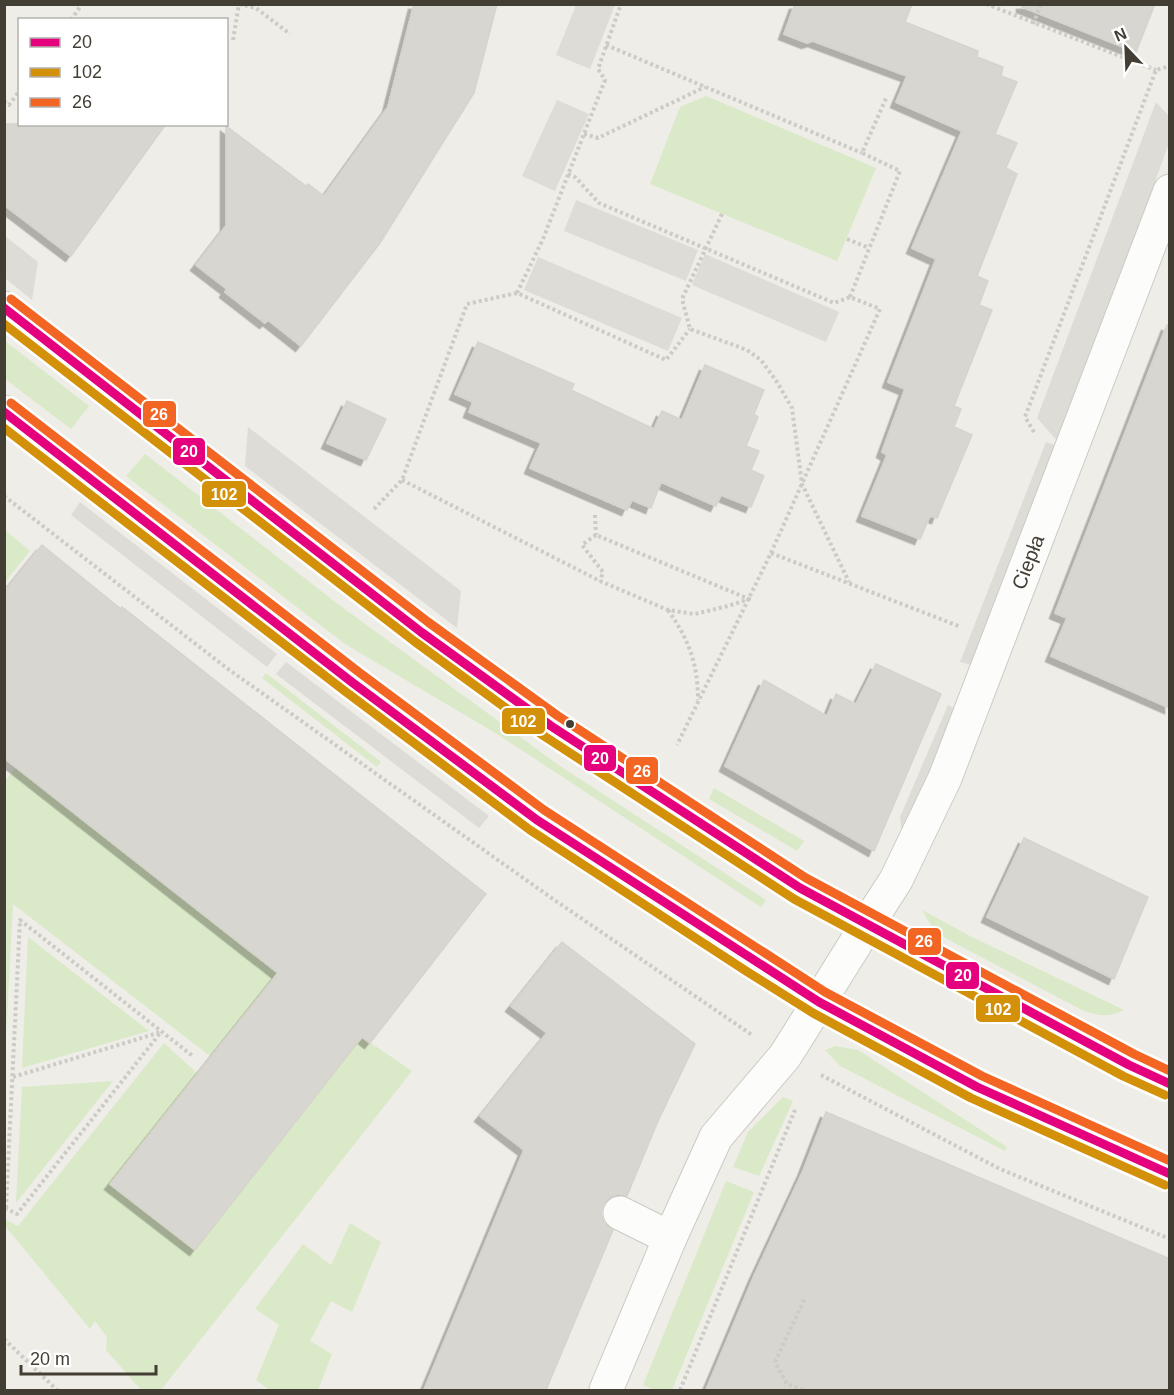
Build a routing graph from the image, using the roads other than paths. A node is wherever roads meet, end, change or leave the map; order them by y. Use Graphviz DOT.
graph roads {
  1 [pos="1170,191"];
  2 [pos="4,308"];
  3 [pos="6,415"];
  4 [pos="867,926"];
  5 [pos="819,1002"];
  6 [pos="1170,1084"];
  7 [pos="1170,1174"];
  8 [pos="620,1213"];
  9 [pos="670,1238"];
  10 [pos="606,1390"];
  1 -- 4 [label="street, Ciepła"];
  2 -- 4 [label="street"];
  3 -- 5 [label="street"];
  4 -- 5 [label="street, Ciepła"];
  4 -- 6 [label="street"];
  5 -- 7 [label="street"];
  5 -- 9 [label="street, Ciepła"];
  8 -- 9 [label="street"];
  9 -- 10 [label="street, Ciepła"];
}
